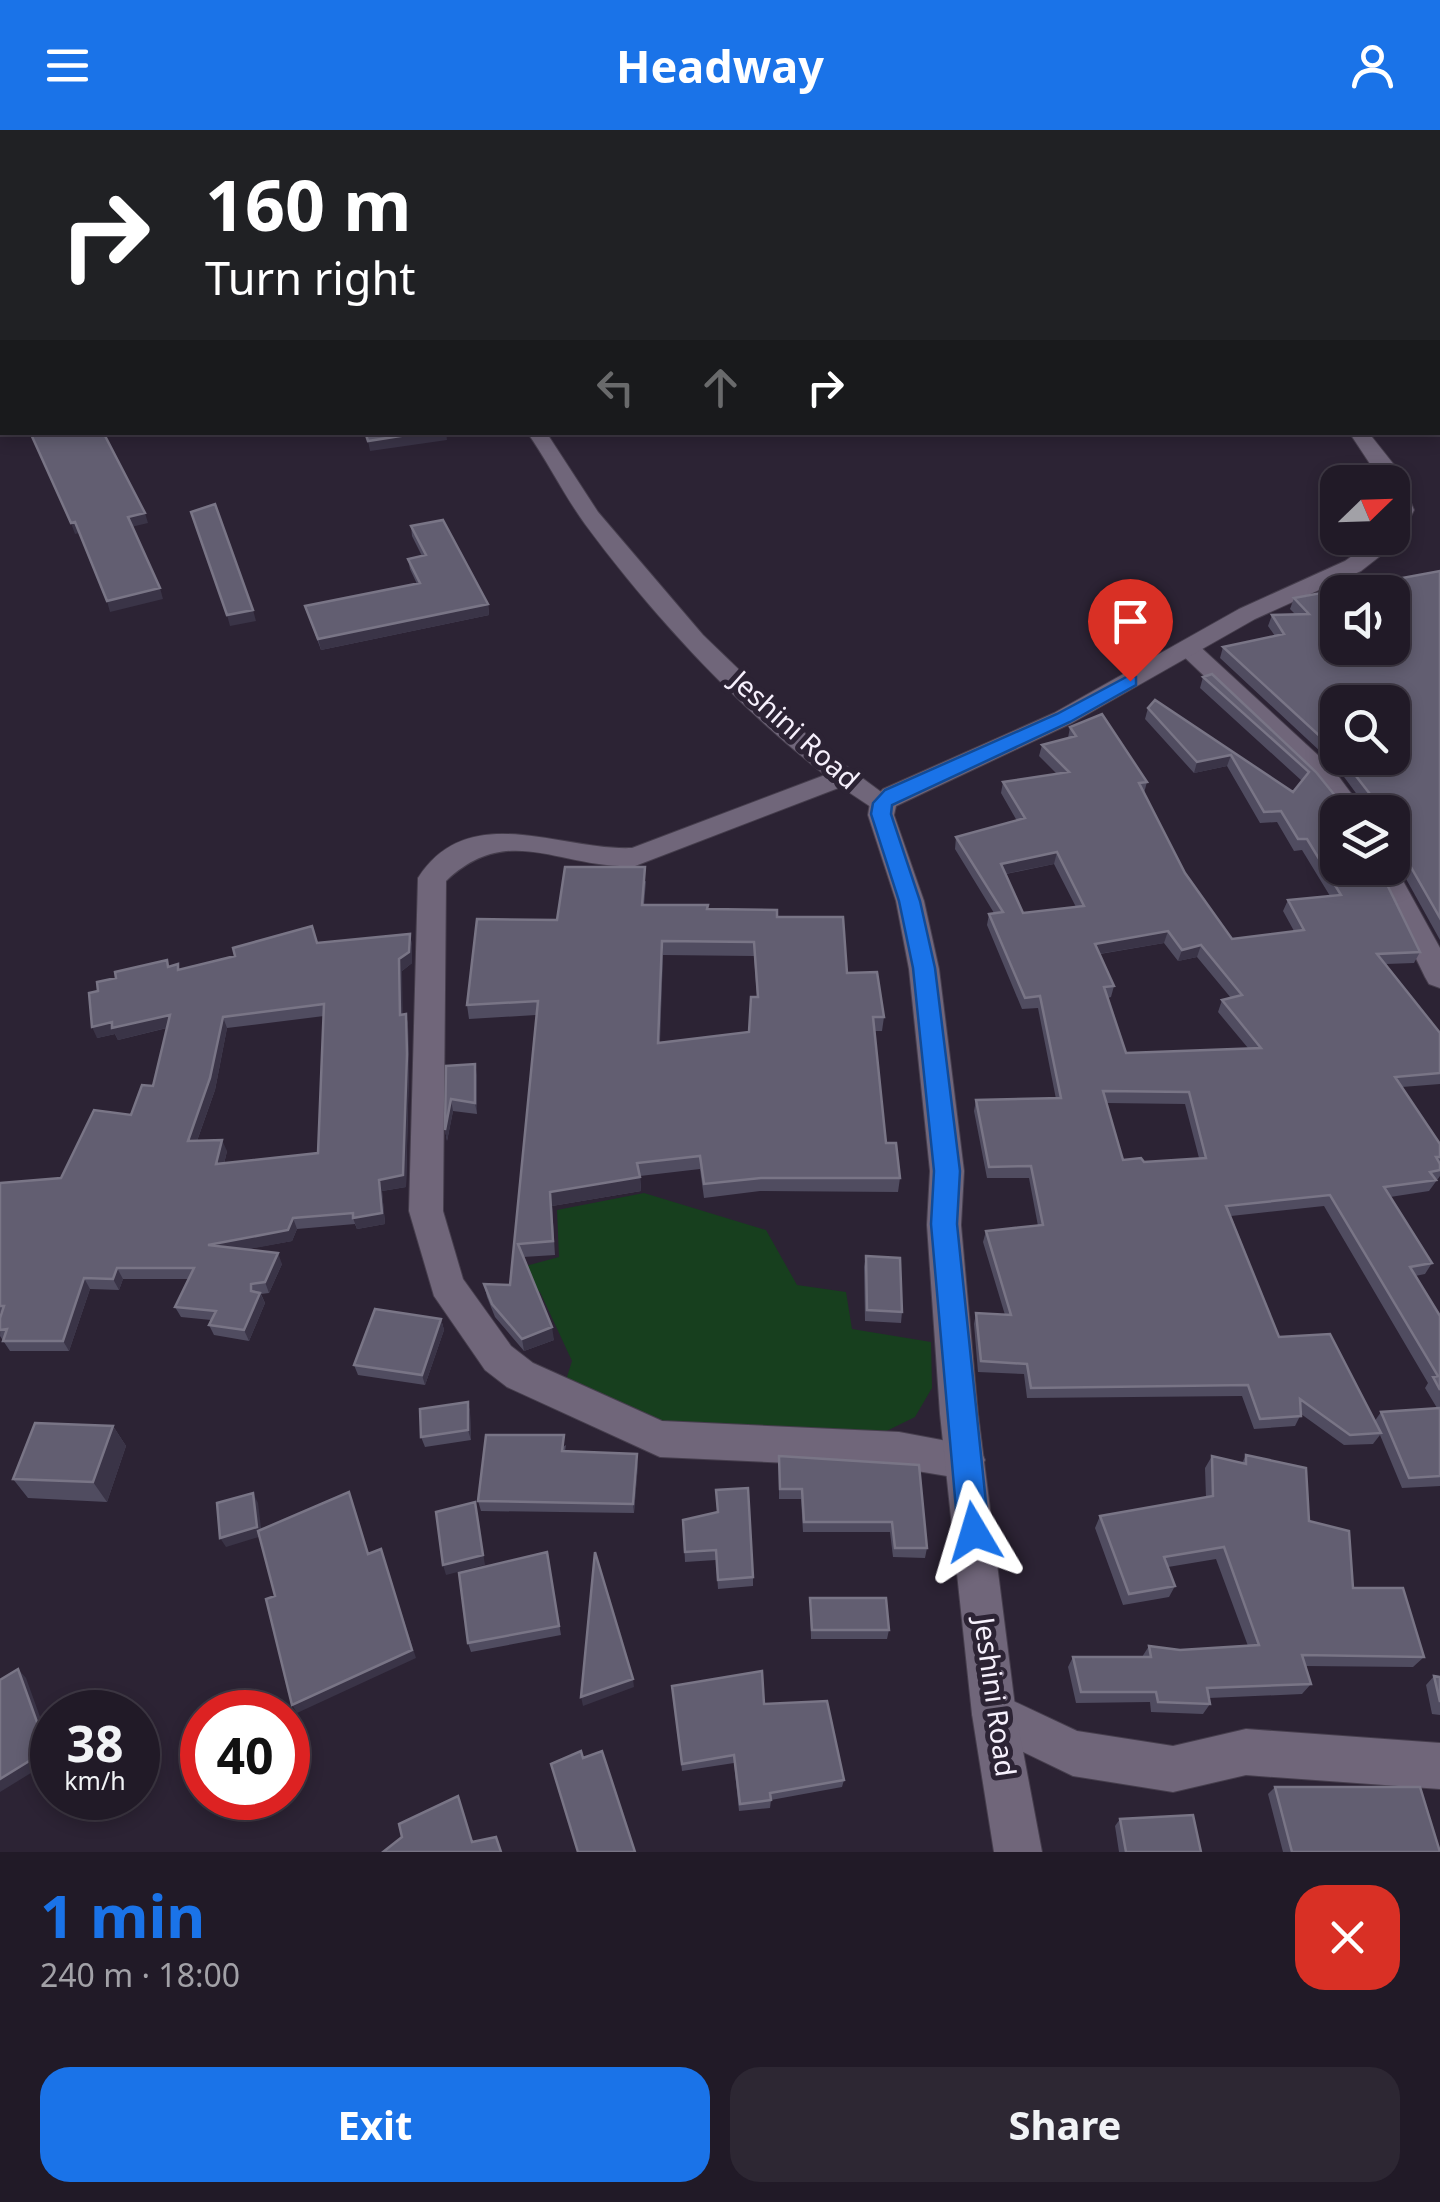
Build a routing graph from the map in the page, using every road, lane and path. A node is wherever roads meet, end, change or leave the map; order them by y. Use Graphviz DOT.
graph roads {
  1 [pos="538,435"];
  2 [pos="1360,435"];
  3 [pos="1384,465"];
  4 [pos="1368,555"];
  5 [pos="1187,648"];
  6 [pos="840,778"];
  7 [pos="1339,795"];
  8 [pos="883,803"];
  9 [pos="1394,885"];
  10 [pos="1440,978"];
  11 [pos="965,1460"];
  12 [pos="994,1714"];
  13 [pos="1440,1766"];
  14 [pos="1018,1852"];
  1 -- 6 [label="street, Jeshini Road"];
  2 -- 3 [label="street"];
  4 -- 5 [label="street"];
  5 -- 7 [label="street"];
  5 -- 8 [label="street"];
  6 -- 8 [label="street, Jeshini Road"];
  6 -- 11 [label="street"];
  8 -- 11 [label="street, Jeshini Road"];
  9 -- 10 [label="street"];
  11 -- 12 [label="street, Jeshini Road"];
  12 -- 13 [label="street"];
  12 -- 14 [label="street, Jeshini Road"];
}
